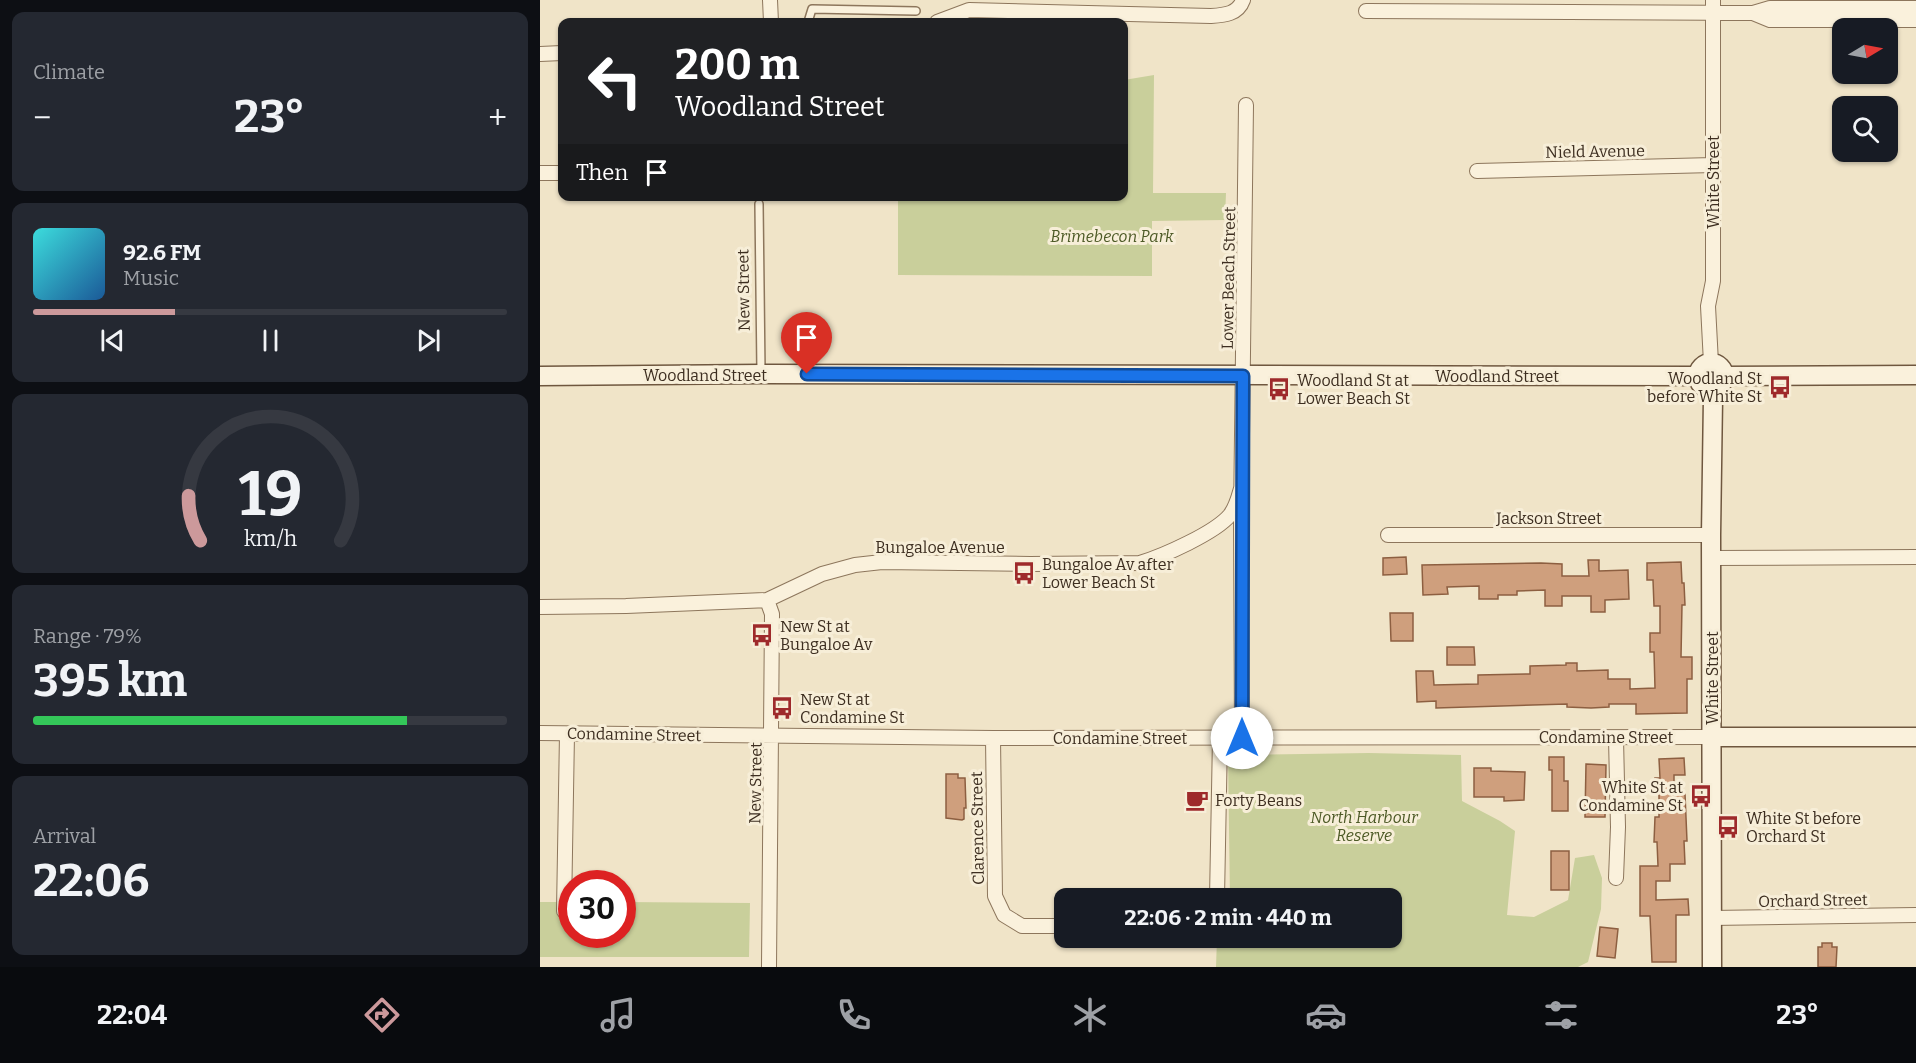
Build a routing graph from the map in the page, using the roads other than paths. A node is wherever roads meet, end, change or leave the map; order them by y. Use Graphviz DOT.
graph roads {
  1 [pos="770,0"];
  2 [pos="1243,1"];
  3 [pos="1714,6"];
  4 [pos="1916,8"];
  5 [pos="916,11"];
  6 [pos="1366,11"];
  7 [pos="1753,12"];
  8 [pos="771,18"];
  9 [pos="809,18"];
  10 [pos="948,18"];
  11 [pos="1916,20"];
  12 [pos="558,53"];
  13 [pos="540,54"];
  14 [pos="1246,105"];
  15 [pos="1713,165"];
  16 [pos="1478,171"];
  17 [pos="540,173"];
  18 [pos="558,173"];
  19 [pos="759,204"];
  20 [pos="1718,369"];
  21 [pos="761,374"];
  22 [pos="1916,375"];
  23 [pos="540,376"];
  24 [pos="1243,376"];
  25 [pos="1704,382"];
  26 [pos="1242,484"];
  27 [pos="1388,535"];
  28 [pos="1711,535"];
  29 [pos="1916,557"];
  30 [pos="1711,558"];
  31 [pos="767,600"];
  32 [pos="540,606"];
  33 [pos="540,734"];
  34 [pos="567,734"];
  35 [pos="772,736"];
  36 [pos="1713,737"];
  37 [pos="1916,737"];
  38 [pos="993,738"];
  39 [pos="1220,738"];
  40 [pos="1242,738"];
  41 [pos="1616,738"];
  42 [pos="565,870"];
  43 [pos="1616,878"];
  44 [pos="1217,888"];
  45 [pos="1916,915"];
  46 [pos="1711,918"];
  47 [pos="1054,926"];
  48 [pos="769,967"];
  49 [pos="1712,967"];
  1 -- 8 [label="street"];
  2 -- 10 [label="street"];
  3 -- 6 [label="street"];
  3 -- 7 [label="street"];
  3 -- 15 [label="street, White Street"];
  4 -- 7 [label="street"];
  5 -- 9 [label="lane"];
  7 -- 11 [label="street"];
  12 -- 13 [label="street"];
  14 -- 24 [label="street, Lower Beach Street"];
  15 -- 16 [label="street, Nield Avenue"];
  15 -- 20 [label="street, White Street"];
  17 -- 18 [label="street"];
  19 -- 21 [label="lane, New Street"];
  20 -- 22 [label="street"];
  20 -- 25 [label="street"];
  21 -- 23 [label="street, Woodland Street"];
  21 -- 24 [label="street, Woodland Street"];
  24 -- 25 [label="street, Woodland Street"];
  24 -- 26 [label="street, Lower Beach Street"];
  25 -- 28 [label="street, White Street"];
  26 -- 31 [label="street, Bungaloe Avenue"];
  26 -- 40 [label="street, Lower Beach Street"];
  27 -- 28 [label="street, Jackson Street"];
  28 -- 30 [label="street, White Street"];
  29 -- 30 [label="street"];
  30 -- 36 [label="street, White Street"];
  31 -- 32 [label="street, Bungaloe Avenue"];
  31 -- 35 [label="street, New Street"];
  33 -- 34 [label="street, Condamine Street"];
  34 -- 35 [label="street, Condamine Street"];
  34 -- 42 [label="street"];
  35 -- 38 [label="street, Condamine Street"];
  35 -- 48 [label="street, New Street"];
  36 -- 37 [label="street, Condamine Street"];
  36 -- 41 [label="street, Condamine Street"];
  36 -- 46 [label="street, White Street"];
  38 -- 39 [label="street, Condamine Street"];
  38 -- 47 [label="street, Clarence Street"];
  39 -- 40 [label="street, Condamine Street"];
  39 -- 44 [label="street"];
  40 -- 41 [label="street, Condamine Street"];
  41 -- 43 [label="street"];
  45 -- 46 [label="street, Orchard Street"];
  46 -- 49 [label="street, White Street"];
}
